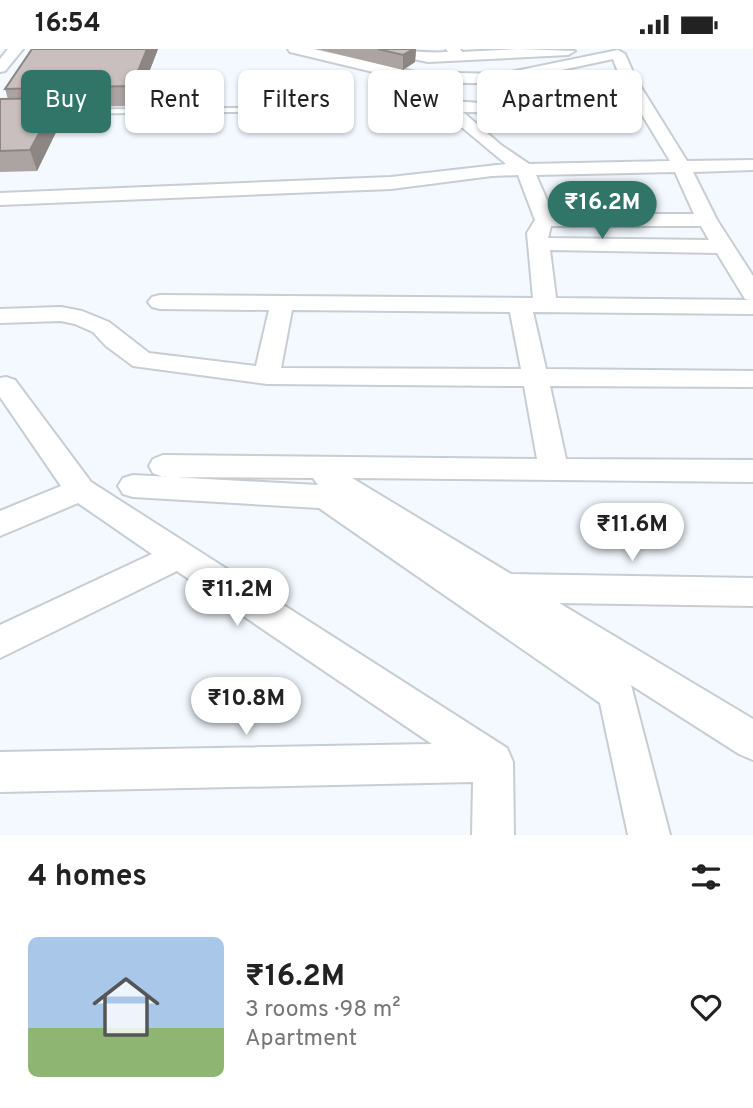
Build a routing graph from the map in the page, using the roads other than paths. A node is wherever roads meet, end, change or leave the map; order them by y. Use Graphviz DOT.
graph roads {
  1 [pos="16,49"];
  2 [pos="295,49"];
  3 [pos="384,49"];
  4 [pos="568,51"];
  5 [pos="455,52"];
  6 [pos="0,68"];
  7 [pos="385,70"];
  8 [pos="542,70"];
  9 [pos="624,70"];
  10 [pos="463,78"];
  11 [pos="468,78"];
  12 [pos="477,78"];
  13 [pos="477,88"];
  14 [pos="642,102"];
  15 [pos="642,108"];
  16 [pos="646,108"];
  17 [pos="238,110"];
  18 [pos="111,112"];
  19 [pos="463,121"];
  20 [pos="681,165"];
  21 [pos="753,165"];
  22 [pos="525,169"];
  23 [pos="391,174"];
  24 [pos="0,183"];
  25 [pos="0,199"];
  26 [pos="545,220"];
  27 [pos="707,220"];
  28 [pos="538,244"];
  29 [pos="723,247"];
  30 [pos="753,294"];
  31 [pos="160,303"];
  32 [pos="282,303"];
  33 [pos="533,305"];
  34 [pos="753,307"];
  35 [pos="0,316"];
  36 [pos="267,376"];
  37 [pos="537,378"];
  38 [pos="753,379"];
  39 [pos="0,387"];
  40 [pos="163,465"];
  41 [pos="312,467"];
  42 [pos="554,470"];
  43 [pos="753,471"];
  44 [pos="133,486"];
  45 [pos="80,490"];
  46 [pos="0,524"];
  47 [pos="177,556"];
  48 [pos="511,588"];
  49 [pos="753,592"];
  50 [pos="0,642"];
  51 [pos="753,741"];
  52 [pos="493,762"];
  53 [pos="0,772"];
  54 [pos="493,835"];
  55 [pos="649,835"];
  1 -- 6 [label="street"];
  2 -- 7 [label="street"];
  3 -- 5 [label="street"];
  4 -- 5 [label="street"];
  8 -- 9 [label="street"];
  10 -- 11 [label="street"];
  11 -- 12 [label="street"];
  11 -- 13 [label="street"];
  14 -- 16 [label="street"];
  15 -- 16 [label="street"];
  16 -- 20 [label="street"];
  17 -- 18 [label="lane"];
  19 -- 22 [label="street"];
  20 -- 21 [label="street"];
  20 -- 22 [label="street"];
  20 -- 27 [label="street"];
  22 -- 23 [label="street"];
  22 -- 26 [label="street"];
  23 -- 24 [label="street"];
  23 -- 25 [label="street"];
  26 -- 27 [label="street"];
  26 -- 28 [label="street"];
  27 -- 29 [label="street"];
  28 -- 29 [label="street"];
  28 -- 33 [label="street"];
  29 -- 30 [label="street"];
  31 -- 32 [label="street"];
  32 -- 33 [label="street"];
  32 -- 36 [label="street"];
  33 -- 34 [label="street"];
  33 -- 37 [label="street"];
  35 -- 36 [label="street"];
  36 -- 37 [label="street"];
  37 -- 38 [label="street"];
  37 -- 42 [label="street"];
  39 -- 45 [label="street"];
  40 -- 41 [label="street"];
  41 -- 42 [label="street"];
  41 -- 48 [label="street"];
  42 -- 43 [label="street"];
  44 -- 55 [label="street"];
  45 -- 46 [label="street"];
  45 -- 47 [label="street"];
  47 -- 50 [label="street"];
  47 -- 52 [label="street"];
  48 -- 49 [label="street"];
  48 -- 51 [label="street"];
  52 -- 53 [label="street"];
  52 -- 54 [label="street"];
}
